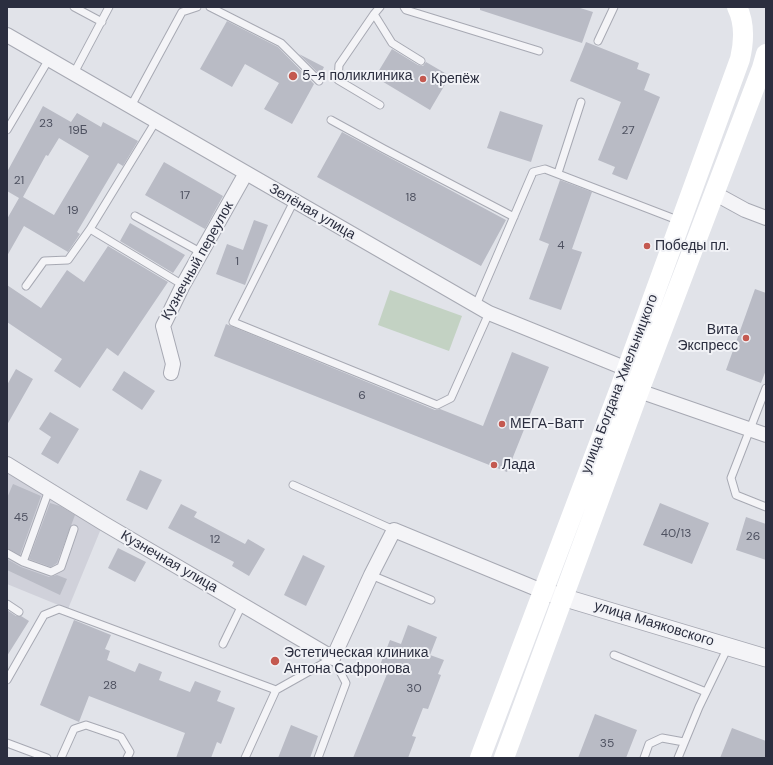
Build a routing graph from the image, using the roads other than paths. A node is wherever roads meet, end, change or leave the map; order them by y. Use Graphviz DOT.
graph roads {
  1 [pos="74,7"];
  2 [pos="109,7"];
  3 [pos="197,7"];
  4 [pos="210,7"];
  5 [pos="380,7"];
  6 [pos="404,7"];
  7 [pos="614,7"];
  8 [pos="737,7"];
  9 [pos="374,14"];
  10 [pos="102,22"];
  11 [pos="7,35"];
  12 [pos="598,41"];
  13 [pos="539,51"];
  14 [pos="766,54"];
  15 [pos="49,59"];
  16 [pos="421,61"];
  17 [pos="74,73"];
  18 [pos="319,80"];
  19 [pos="581,102"];
  20 [pos="380,105"];
  21 [pos="131,106"];
  22 [pos="331,120"];
  23 [pos="156,121"];
  24 [pos="7,130"];
  25 [pos="558,173"];
  26 [pos="246,174"];
  27 [pos="714,193"];
  28 [pos="294,201"];
  29 [pos="135,216"];
  30 [pos="514,217"];
  31 [pos="766,218"];
  32 [pos="681,221"];
  33 [pos="90,229"];
  34 [pos="202,252"];
  35 [pos="183,285"];
  36 [pos="26,286"];
  37 [pos="476,305"];
  38 [pos="489,313"];
  39 [pos="627,369"];
  40 [pos="171,373"];
  41 [pos="766,388"];
  42 [pos="639,391"];
  43 [pos="749,430"];
  44 [pos="766,435"];
  45 [pos="8,467"];
  46 [pos="293,485"];
  47 [pos="48,490"];
  48 [pos="766,507"];
  49 [pos="74,529"];
  50 [pos="394,530"];
  51 [pos="7,553"];
  52 [pos="23,562"];
  53 [pos="371,575"];
  54 [pos="542,591"];
  55 [pos="564,598"];
  56 [pos="431,600"];
  57 [pos="7,604"];
  58 [pos="242,605"];
  59 [pos="19,612"];
  60 [pos="223,644"];
  61 [pos="728,647"];
  62 [pos="614,656"];
  63 [pos="332,658"];
  64 [pos="766,658"];
  65 [pos="7,680"];
  66 [pos="276,690"];
  67 [pos="706,692"];
  68 [pos="684,742"];
  69 [pos="7,743"];
  70 [pos="47,758"];
  71 [pos="61,758"];
  72 [pos="127,758"];
  73 [pos="245,758"];
  74 [pos="318,758"];
  75 [pos="480,758"];
  76 [pos="504,758"];
  77 [pos="644,758"];
  78 [pos="678,758"];
  1 -- 10 [label="lane"];
  2 -- 10 [label="lane"];
  3 -- 21 [label="lane"];
  4 -- 18 [label="lane"];
  5 -- 9 [label="lane"];
  6 -- 13 [label="lane"];
  7 -- 12 [label="lane"];
  8 -- 32 [label="main road, улица Богдана Хмельницкого"];
  9 -- 16 [label="lane"];
  9 -- 20 [label="lane"];
  10 -- 17 [label="lane"];
  11 -- 15 [label="street, Зелёная улица"];
  14 -- 27 [label="main road, улица Богдана Хмельницкого"];
  15 -- 17 [label="street, Зелёная улица"];
  15 -- 24 [label="lane"];
  17 -- 21 [label="street, Зелёная улица"];
  19 -- 25 [label="lane"];
  21 -- 23 [label="street, Зелёная улица"];
  22 -- 30 [label="lane"];
  23 -- 26 [label="street, Зелёная улица"];
  23 -- 33 [label="lane"];
  25 -- 30 [label="lane"];
  25 -- 32 [label="lane"];
  26 -- 28 [label="street, Зелёная улица"];
  26 -- 34 [label="street, Кузнечный переулок"];
  27 -- 31 [label="street"];
  27 -- 42 [label="main road, улица Богдана Хмельницкого"];
  28 -- 37 [label="street, Зелёная улица"];
  28 -- 38 [label="lane"];
  29 -- 34 [label="lane"];
  30 -- 37 [label="lane"];
  32 -- 39 [label="main road, улица Богдана Хмельницкого"];
  33 -- 35 [label="lane"];
  33 -- 36 [label="lane"];
  34 -- 35 [label="street, Кузнечный переулок"];
  35 -- 40 [label="street, Кузнечный переулок"];
  37 -- 38 [label="street, Зелёная улица"];
  38 -- 39 [label="street, Зелёная улица"];
  39 -- 54 [label="main road, улица Богдана Хмельницкого"];
  41 -- 43 [label="lane"];
  42 -- 43 [label="street"];
  42 -- 55 [label="main road, улица Богдана Хмельницкого"];
  43 -- 44 [label="street"];
  43 -- 48 [label="lane"];
  45 -- 47 [label="street, Кузнечная улица"];
  46 -- 50 [label="lane"];
  47 -- 52 [label="lane"];
  47 -- 58 [label="street, Кузнечная улица"];
  49 -- 52 [label="lane"];
  50 -- 53 [label="street"];
  50 -- 54 [label="street"];
  51 -- 52 [label="lane"];
  53 -- 56 [label="lane"];
  53 -- 63 [label="street"];
  54 -- 55 [label="street, улица Маяковского"];
  54 -- 75 [label="main road, улица Богдана Хмельницкого"];
  55 -- 61 [label="street, улица Маяковского"];
  55 -- 76 [label="main road, улица Богдана Хмельницкого"];
  57 -- 59 [label="lane"];
  58 -- 60 [label="lane"];
  58 -- 63 [label="street, Кузнечная улица"];
  61 -- 64 [label="street, улица Маяковского"];
  61 -- 67 [label="lane"];
  62 -- 67 [label="lane"];
  63 -- 66 [label="lane"];
  63 -- 74 [label="lane"];
  65 -- 66 [label="lane"];
  66 -- 73 [label="lane"];
  67 -- 68 [label="lane"];
  68 -- 77 [label="lane"];
  68 -- 78 [label="lane"];
  69 -- 70 [label="lane"];
  71 -- 72 [label="lane"];
}
